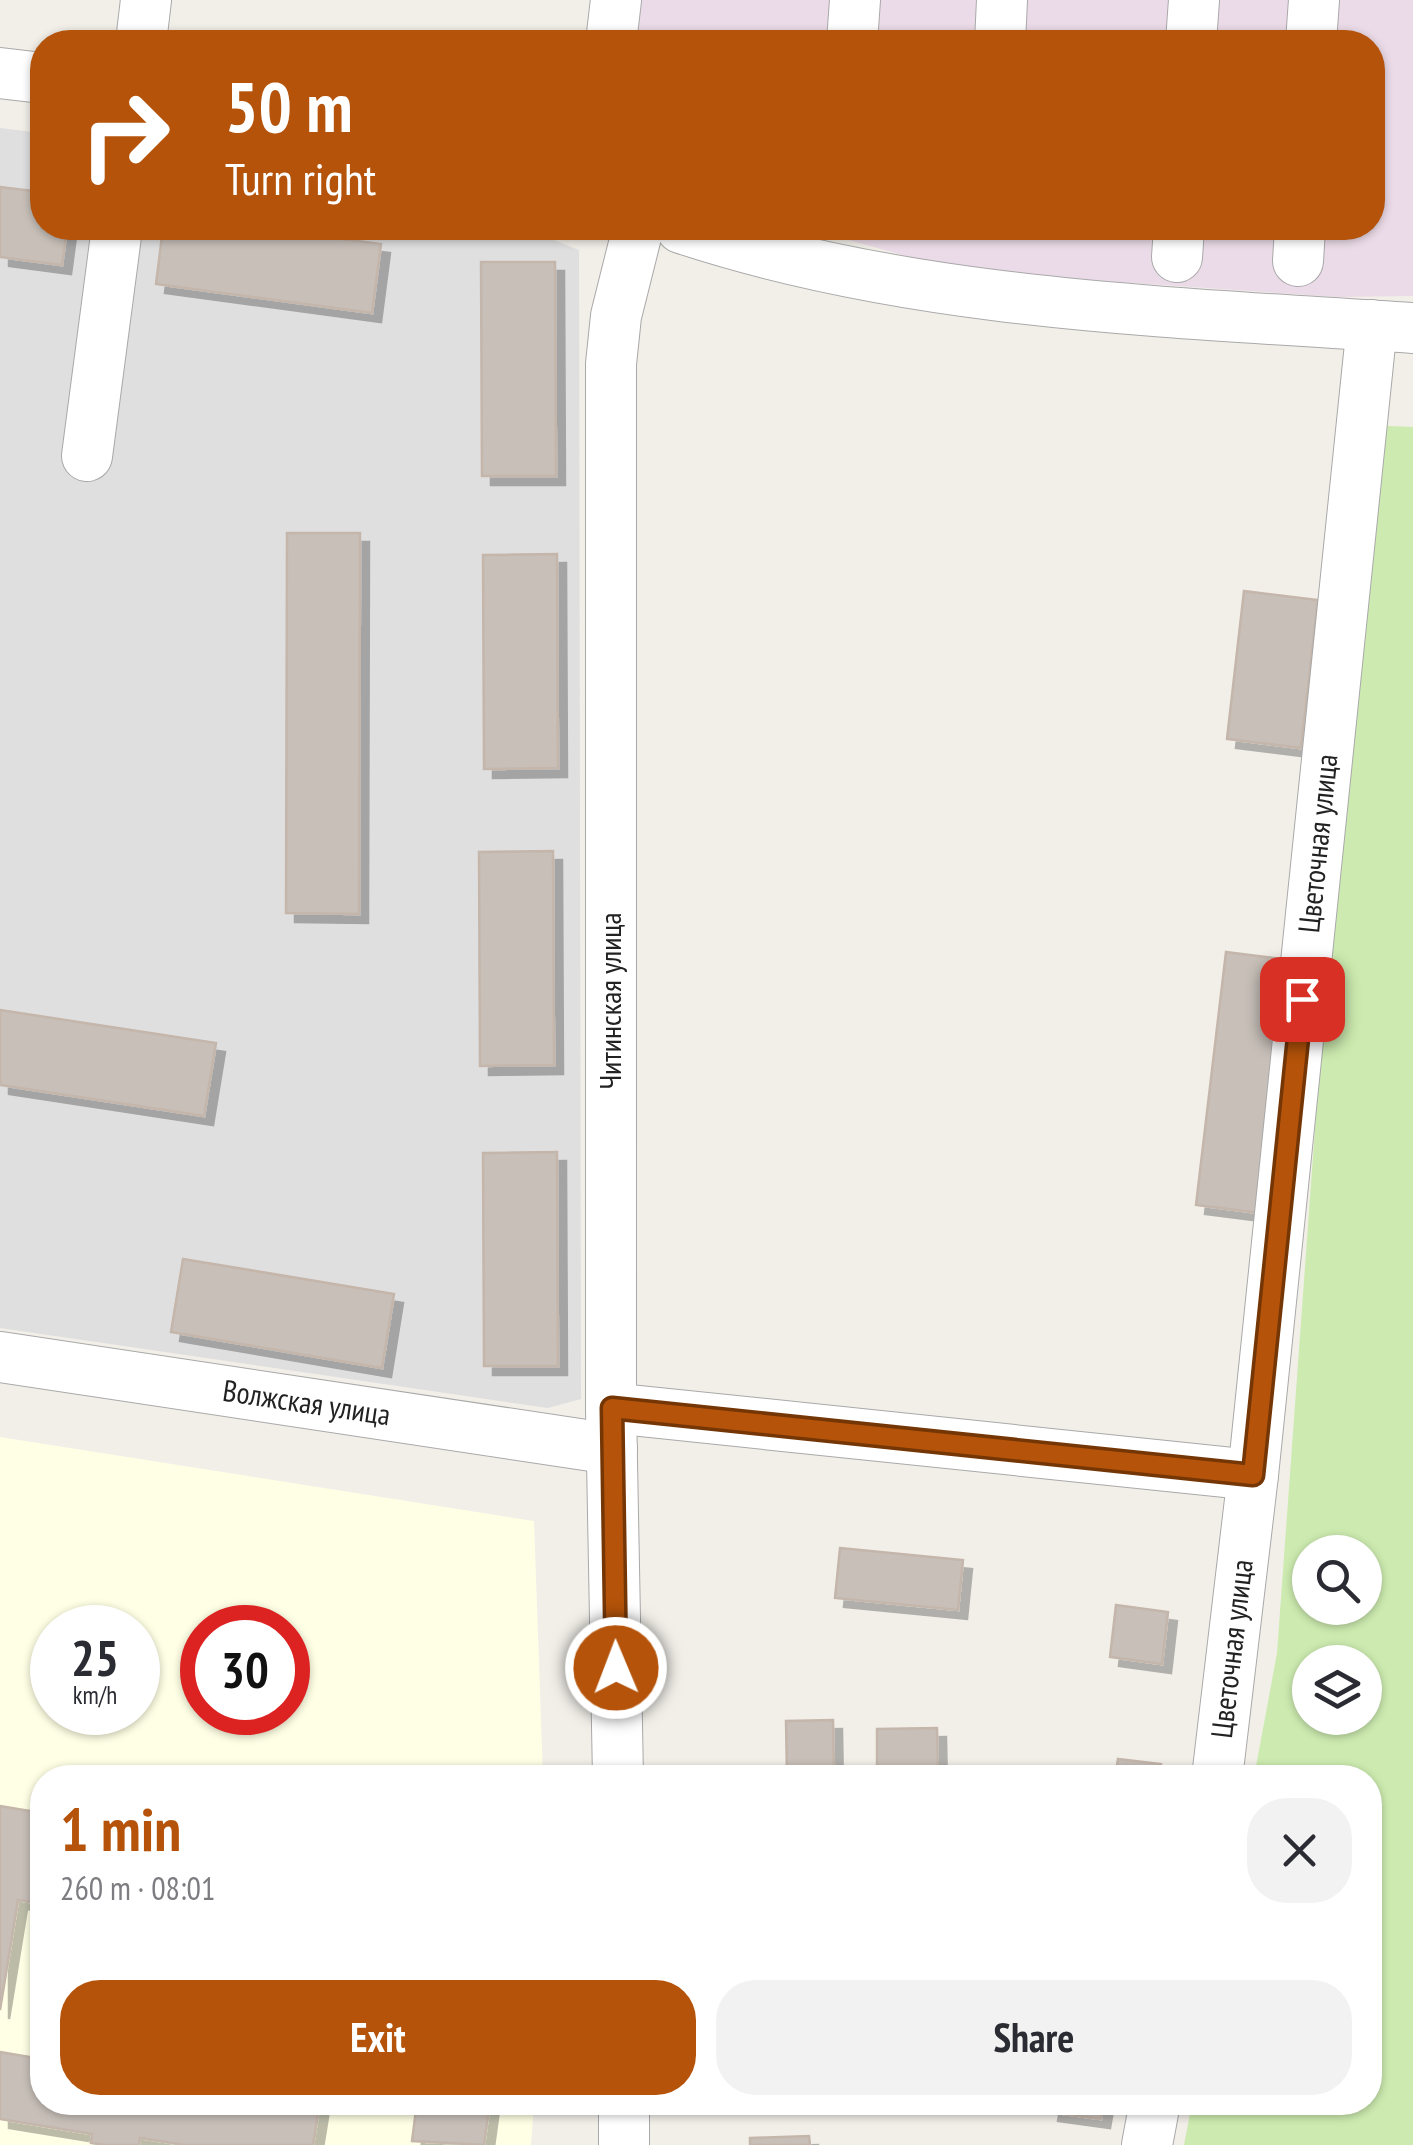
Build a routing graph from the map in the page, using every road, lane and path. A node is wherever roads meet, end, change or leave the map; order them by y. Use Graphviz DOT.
graph roads {
  1 [pos="146,0"];
  2 [pos="616,0"];
  3 [pos="855,0"];
  4 [pos="1002,0"];
  5 [pos="1194,0"];
  6 [pos="1314,0"];
  7 [pos="142,30"];
  8 [pos="612,30"];
  9 [pos="853,30"];
  10 [pos="1001,30"];
  11 [pos="1192,30"];
  12 [pos="1312,30"];
  13 [pos="0,73"];
  14 [pos="30,77"];
  15 [pos="115,240"];
  16 [pos="635,240"];
  17 [pos="718,240"];
  18 [pos="1392,327"];
  19 [pos="87,456"];
  20 [pos="0,1357"];
  21 [pos="612,1428"];
  22 [pos="1253,1475"];
  23 [pos="618,1765"];
  24 [pos="1219,1765"];
  25 [pos="624,2115"];
  26 [pos="1153,2115"];
  27 [pos="624,2145"];
  28 [pos="1147,2145"];
  1 -- 7 [label="street"];
  2 -- 8 [label="street"];
  3 -- 9 [label="street"];
  4 -- 10 [label="street"];
  5 -- 11 [label="street"];
  6 -- 12 [label="street"];
  13 -- 14 [label="street"];
  15 -- 19 [label="street"];
  16 -- 21 [label="street, Читинская улица"];
  17 -- 18 [label="street"];
  18 -- 22 [label="street, Цветочная улица"];
  20 -- 21 [label="street, Волжская улица"];
  21 -- 22 [label="street, Волжская улица"];
  21 -- 23 [label="street, Читинская улица"];
  22 -- 24 [label="street, Цветочная улица"];
  25 -- 27 [label="street"];
  26 -- 28 [label="street"];
}
